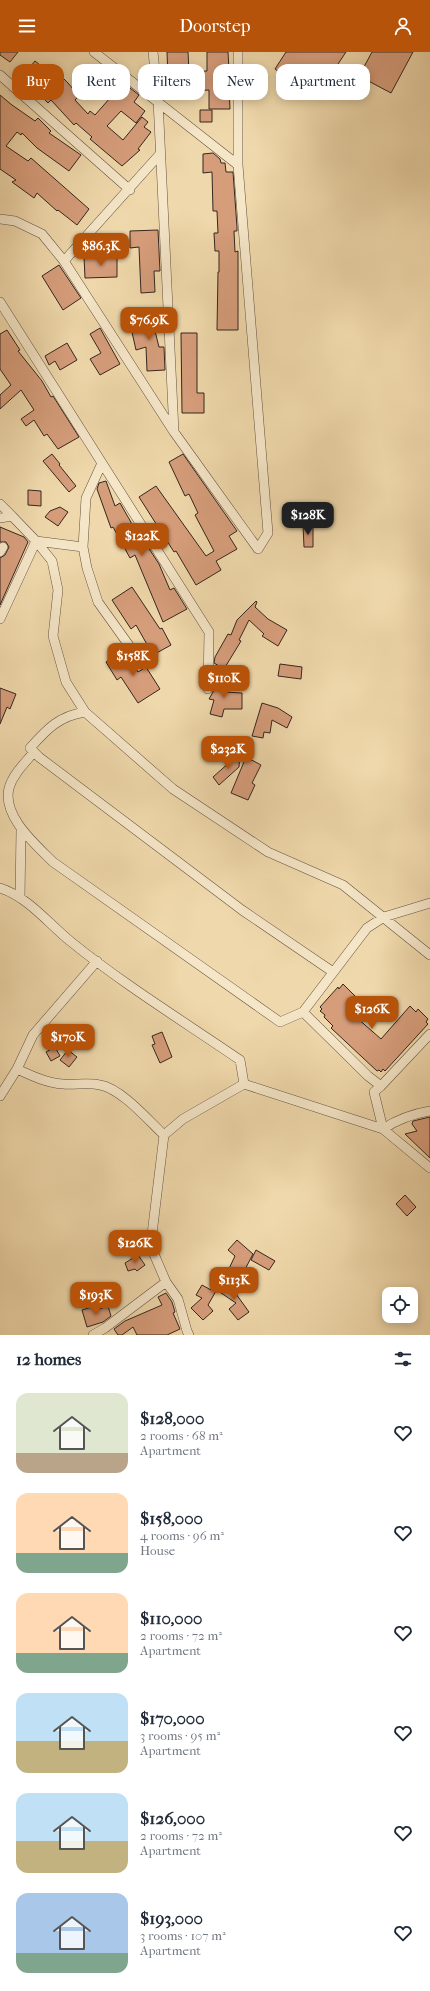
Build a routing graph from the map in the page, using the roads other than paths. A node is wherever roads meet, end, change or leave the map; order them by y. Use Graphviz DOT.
graph roads {
  1 [pos="94,52"];
  2 [pos="152,52"];
  3 [pos="238,52"];
  4 [pos="154,64"];
  5 [pos="0,75"];
  6 [pos="138,85"];
  7 [pos="158,100"];
  8 [pos="160,154"];
  9 [pos="238,165"];
  10 [pos="130,190"];
  11 [pos="0,219"];
  12 [pos="64,261"];
  13 [pos="0,302"];
  14 [pos="174,432"];
  15 [pos="102,463"];
  16 [pos="0,504"];
  17 [pos="12,516"];
  18 [pos="0,518"];
  19 [pos="36,541"];
  20 [pos="83,547"];
  21 [pos="0,619"];
  22 [pos="138,658"];
  23 [pos="208,689"];
  24 [pos="85,712"];
  25 [pos="34,752"];
  26 [pos="21,830"];
  27 [pos="0,888"];
  28 [pos="20,898"];
  29 [pos="430,903"];
  30 [pos="384,917"];
  31 [pos="430,955"];
  32 [pos="96,961"];
  33 [pos="333,972"];
  34 [pos="303,1012"];
  35 [pos="430,1034"];
  36 [pos="17,1070"];
  37 [pos="244,1084"];
  38 [pos="381,1086"];
  39 [pos="0,1096"];
  40 [pos="430,1111"];
  41 [pos="383,1129"];
  42 [pos="164,1135"];
  43 [pos="430,1168"];
  44 [pos="166,1282"];
  45 [pos="106,1332"];
  46 [pos="93,1335"];
  47 [pos="190,1335"];
  1 -- 6 [label="street"];
  2 -- 4 [label="street"];
  3 -- 9 [label="street"];
  5 -- 10 [label="street"];
  7 -- 8 [label="street"];
  7 -- 9 [label="street"];
  8 -- 10 [label="street"];
  8 -- 14 [label="street"];
  9 -- 14 [label="street"];
  10 -- 12 [label="street"];
  11 -- 12 [label="street"];
  12 -- 14 [label="street"];
  13 -- 15 [label="street"];
  15 -- 20 [label="street"];
  15 -- 23 [label="street"];
  16 -- 17 [label="street"];
  17 -- 18 [label="street"];
  17 -- 19 [label="street"];
  19 -- 20 [label="street"];
  19 -- 21 [label="street"];
  19 -- 24 [label="street"];
  20 -- 22 [label="street"];
  24 -- 25 [label="street"];
  24 -- 30 [label="street"];
  25 -- 26 [label="street"];
  25 -- 33 [label="street"];
  26 -- 28 [label="street"];
  26 -- 34 [label="street"];
  27 -- 28 [label="street"];
  28 -- 32 [label="street"];
  29 -- 30 [label="street"];
  30 -- 31 [label="street"];
  30 -- 33 [label="street"];
  32 -- 36 [label="street"];
  32 -- 37 [label="street"];
  33 -- 34 [label="street"];
  34 -- 38 [label="street"];
  35 -- 38 [label="street"];
  36 -- 39 [label="street"];
  36 -- 42 [label="street"];
  37 -- 41 [label="street"];
  37 -- 42 [label="street"];
  38 -- 41 [label="street"];
  40 -- 41 [label="street"];
  41 -- 43 [label="street"];
  42 -- 44 [label="street"];
  44 -- 45 [label="street"];
  44 -- 47 [label="street"];
  45 -- 46 [label="street"];
}
